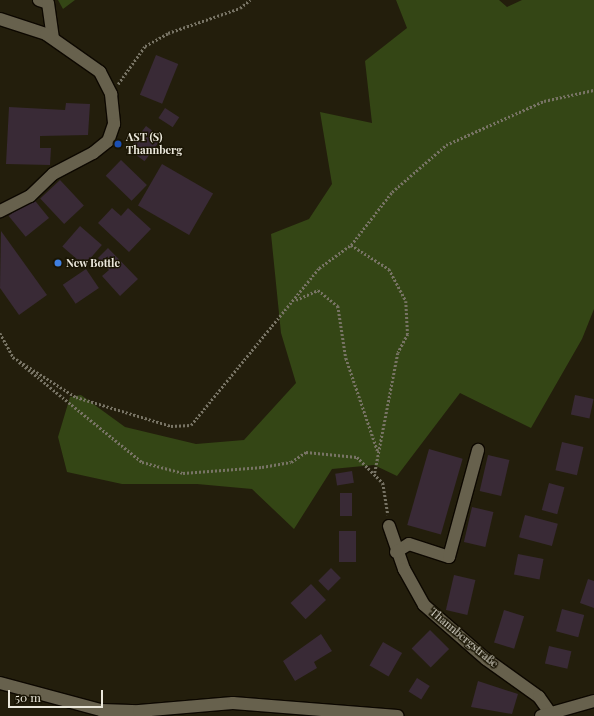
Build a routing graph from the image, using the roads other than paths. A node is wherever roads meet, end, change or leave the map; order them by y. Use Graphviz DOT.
graph roads {
  1 [pos="39,0"];
  2 [pos="0,19"];
  3 [pos="53,38"];
  4 [pos="0,211"];
  5 [pos="478,450"];
  6 [pos="389,526"];
  7 [pos="396,552"];
  8 [pos="0,683"];
  9 [pos="594,701"];
  10 [pos="546,714"];
  11 [pos="397,716"];
  1 -- 3 [label="street"];
  2 -- 3 [label="street"];
  3 -- 4 [label="street"];
  5 -- 7 [label="street"];
  6 -- 7 [label="street, Thannbergstraße"];
  7 -- 10 [label="street, Thannbergstraße"];
  8 -- 11 [label="street"];
  9 -- 10 [label="street"];
}
